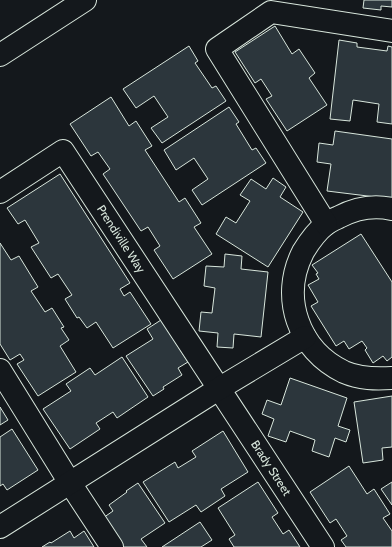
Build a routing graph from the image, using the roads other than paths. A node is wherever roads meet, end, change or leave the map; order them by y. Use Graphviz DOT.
graph roads {
  1 [pos="85,0"];
  2 [pos="392,30"];
  3 [pos="0,55"];
  4 [pos="0,192"];
  5 [pos="392,209"];
  6 [pos="326,224"];
  7 [pos="305,337"];
  8 [pos="0,370"];
  9 [pos="392,378"];
  10 [pos="220,388"];
  11 [pos="70,483"];
  12 [pos="0,527"];
  13 [pos="112,547"];
  14 [pos="323,547"];
  1 -- 3 [label="main road"];
  2 -- 6 [label="main road"];
  4 -- 10 [label="main road, Prendiville Way"];
  5 -- 6 [label="main road"];
  6 -- 7 [label="main road"];
  7 -- 9 [label="main road"];
  7 -- 10 [label="main road"];
  8 -- 11 [label="main road"];
  10 -- 11 [label="main road"];
  10 -- 14 [label="main road, Brady Street"];
  11 -- 12 [label="main road"];
  11 -- 13 [label="main road"];
}
